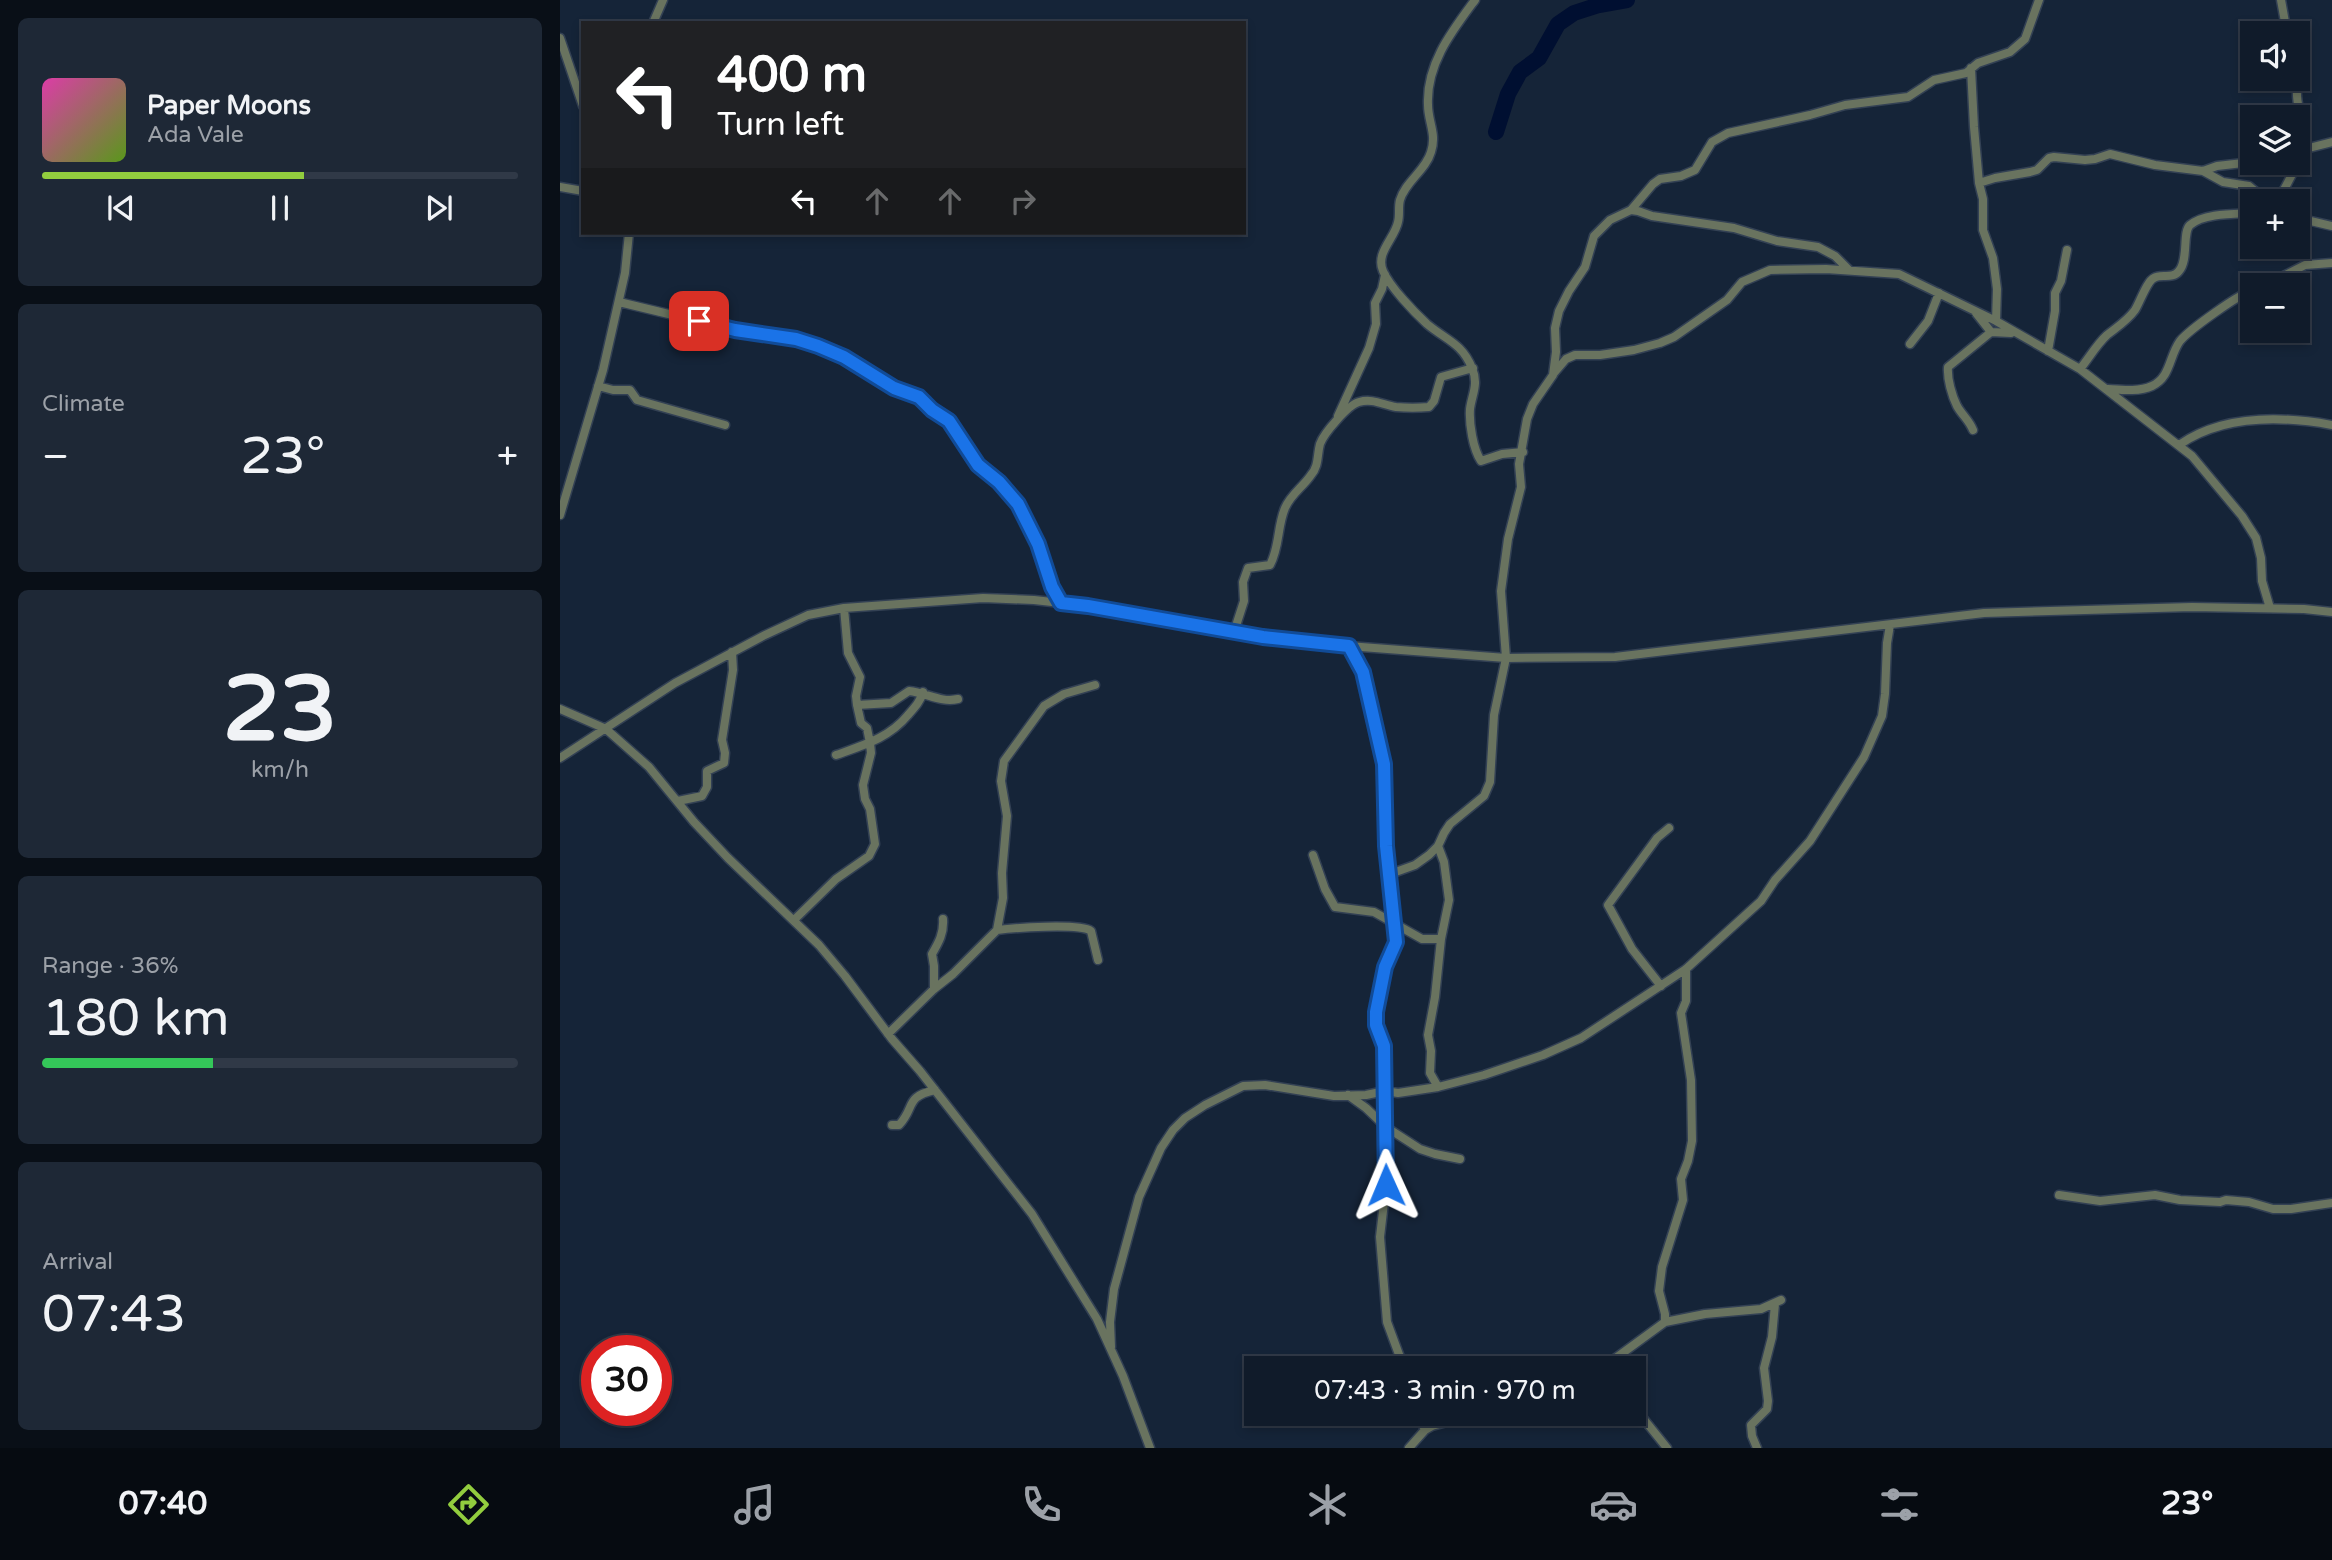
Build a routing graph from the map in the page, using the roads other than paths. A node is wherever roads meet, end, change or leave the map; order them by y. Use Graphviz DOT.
graph roads {
  1 [pos="663,0"];
  2 [pos="1475,0"];
  3 [pos="2039,0"];
  4 [pos="2281,0"];
  5 [pos="654,21"];
  6 [pos="2285,21"];
  7 [pos="560,38"];
  8 [pos="1971,68"];
  9 [pos="581,100"];
  10 [pos="2332,142"];
  11 [pos="2310,148"];
  12 [pos="2240,163"];
  13 [pos="2203,171"];
  14 [pos="1979,183"];
  15 [pos="560,187"];
  16 [pos="2253,189"];
  17 [pos="581,191"];
  18 [pos="1632,210"];
  19 [pos="2240,214"];
  20 [pos="2310,221"];
  21 [pos="2332,226"];
  22 [pos="628,235"];
  23 [pos="2067,250"];
  24 [pos="2332,263"];
  25 [pos="1849,270"];
  26 [pos="2289,273"];
  27 [pos="1385,275"];
  28 [pos="1939,293"];
  29 [pos="2240,295"];
  30 [pos="619,302"];
  31 [pos="1974,311"];
  32 [pos="1996,321"];
  33 [pos="1991,332"];
  34 [pos="2018,335"];
  35 [pos="1910,344"];
  36 [pos="2048,351"];
  37 [pos="1472,368"];
  38 [pos="2080,369"];
  39 [pos="1552,375"];
  40 [pos="598,386"];
  41 [pos="2108,389"];
  42 [pos="1336,422"];
  43 [pos="725,425"];
  44 [pos="2332,425"];
  45 [pos="1973,430"];
  46 [pos="2179,445"];
  47 [pos="1522,452"];
  48 [pos="560,515"];
  49 [pos="1061,603"];
  50 [pos="844,608"];
  51 [pos="2270,608"];
  52 [pos="2332,612"];
  53 [pos="1891,625"];
  54 [pos="1234,632"];
  55 [pos="1349,646"];
  56 [pos="732,652"];
  57 [pos="1506,658"];
  58 [pos="1095,685"];
  59 [pos="923,692"];
  60 [pos="958,699"];
  61 [pos="857,705"];
  62 [pos="560,709"];
  63 [pos="606,729"];
  64 [pos="870,743"];
  65 [pos="836,755"];
  66 [pos="560,758"];
  67 [pos="678,801"];
  68 [pos="1669,828"];
  69 [pos="1438,846"];
  70 [pos="1313,855"];
  71 [pos="1390,874"];
  72 [pos="943,919"];
  73 [pos="794,920"];
  74 [pos="1392,922"];
  75 [pos="996,930"];
  76 [pos="1441,939"];
  77 [pos="1098,960"];
  78 [pos="1686,969"];
  79 [pos="1661,986"];
  80 [pos="934,989"];
  81 [pos="888,1034"];
  82 [pos="1438,1087"];
  83 [pos="935,1090"];
  84 [pos="1385,1091"];
  85 [pos="1348,1096"];
  86 [pos="892,1125"];
  87 [pos="1387,1127"];
  88 [pos="1460,1159"];
  89 [pos="2059,1195"];
  90 [pos="2332,1203"];
  91 [pos="1665,1322"];
  92 [pos="1111,1348"];
  93 [pos="1400,1356"];
  94 [pos="1619,1356"];
  95 [pos="1646,1422"];
  96 [pos="1423,1426"];
  97 [pos="1432,1426"];
  98 [pos="1425,1430"];
  99 [pos="1150,1448"];
  100 [pos="1409,1448"];
  101 [pos="1667,1448"];
  102 [pos="1757,1448"];
  1 -- 5 [label="street"];
  2 -- 27 [label="street"];
  3 -- 8 [label="street"];
  4 -- 6 [label="street"];
  7 -- 9 [label="street"];
  8 -- 14 [label="street"];
  8 -- 18 [label="street"];
  10 -- 11 [label="street"];
  12 -- 13 [label="street"];
  13 -- 14 [label="street"];
  13 -- 16 [label="street"];
  14 -- 32 [label="street"];
  15 -- 17 [label="street"];
  18 -- 25 [label="street"];
  18 -- 39 [label="street"];
  19 -- 38 [label="street"];
  20 -- 21 [label="street"];
  22 -- 30 [label="street"];
  23 -- 36 [label="street"];
  24 -- 26 [label="street"];
  25 -- 28 [label="street"];
  25 -- 39 [label="street"];
  27 -- 37 [label="street"];
  27 -- 42 [label="street"];
  28 -- 31 [label="street"];
  28 -- 35 [label="street"];
  29 -- 41 [label="street"];
  30 -- 40 [label="street"];
  30 -- 49 [label="street"];
  31 -- 32 [label="street"];
  31 -- 33 [label="street"];
  32 -- 34 [label="street"];
  33 -- 34 [label="street"];
  33 -- 45 [label="street"];
  34 -- 36 [label="street"];
  36 -- 38 [label="street"];
  37 -- 42 [label="street"];
  37 -- 47 [label="street"];
  38 -- 41 [label="street"];
  39 -- 47 [label="street"];
  40 -- 43 [label="street"];
  40 -- 48 [label="street"];
  41 -- 46 [label="street"];
  42 -- 54 [label="street"];
  44 -- 46 [label="street"];
  46 -- 51 [label="street"];
  47 -- 57 [label="street"];
  49 -- 50 [label="street"];
  49 -- 54 [label="street"];
  50 -- 56 [label="street"];
  50 -- 61 [label="street"];
  51 -- 52 [label="street"];
  51 -- 53 [label="street"];
  53 -- 57 [label="street"];
  53 -- 78 [label="street"];
  54 -- 55 [label="street"];
  55 -- 57 [label="street"];
  55 -- 71 [label="street"];
  56 -- 63 [label="street"];
  56 -- 67 [label="street"];
  57 -- 69 [label="street"];
  58 -- 75 [label="street"];
  59 -- 60 [label="street"];
  59 -- 61 [label="street"];
  59 -- 64 [label="street"];
  61 -- 64 [label="street"];
  62 -- 63 [label="street"];
  63 -- 66 [label="street"];
  63 -- 67 [label="street"];
  64 -- 65 [label="street"];
  64 -- 73 [label="street"];
  67 -- 73 [label="street"];
  68 -- 79 [label="street"];
  69 -- 71 [label="street"];
  69 -- 76 [label="street"];
  70 -- 74 [label="street"];
  71 -- 74 [label="street"];
  72 -- 80 [label="street"];
  73 -- 81 [label="street"];
  74 -- 76 [label="street"];
  74 -- 84 [label="street"];
  75 -- 77 [label="street"];
  75 -- 80 [label="street"];
  76 -- 82 [label="street"];
  78 -- 79 [label="street"];
  78 -- 91 [label="street"];
  79 -- 82 [label="street"];
  80 -- 81 [label="street"];
  81 -- 83 [label="street"];
  82 -- 84 [label="street"];
  83 -- 86 [label="street"];
  83 -- 92 [label="street"];
  84 -- 85 [label="street"];
  84 -- 87 [label="street"];
  85 -- 87 [label="street"];
  85 -- 92 [label="street"];
  87 -- 88 [label="street"];
  87 -- 93 [label="street"];
  89 -- 90 [label="street"];
  91 -- 94 [label="street"];
  91 -- 102 [label="street"];
  92 -- 99 [label="street"];
  95 -- 101 [label="street"];
  96 -- 98 [label="street"];
  97 -- 98 [label="street"];
  98 -- 100 [label="street"];
}
